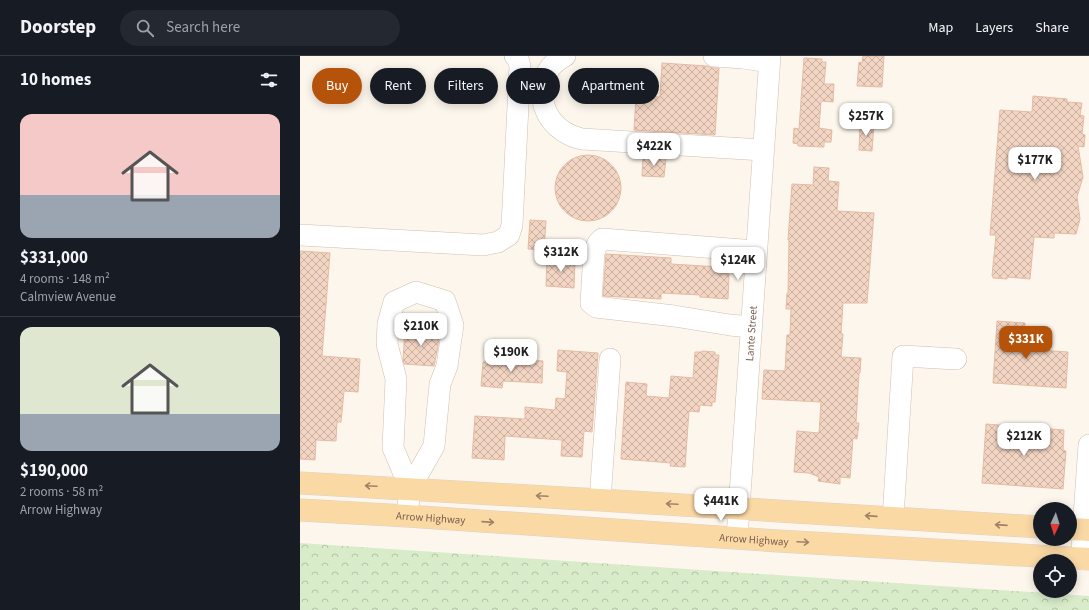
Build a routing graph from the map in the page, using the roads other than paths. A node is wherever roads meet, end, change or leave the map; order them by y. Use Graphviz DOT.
graph roads {
  1 [pos="514,56"];
  2 [pos="565,56"];
  3 [pos="714,56"];
  4 [pos="769,59"];
  5 [pos="763,150"];
  6 [pos="300,235"];
  7 [pos="756,251"];
  8 [pos="751,327"];
  9 [pos="610,359"];
  10 [pos="956,359"];
  11 [pos="1089,445"];
  12 [pos="300,483"];
  13 [pos="410,488"];
  14 [pos="600,500"];
  15 [pos="738,508"];
  16 [pos="300,510"];
  17 [pos="408,516"];
  18 [pos="892,518"];
  19 [pos="1033,527"];
  20 [pos="1081,530"];
  21 [pos="736,538"];
  22 [pos="1085,559"];
  1 -- 6 [label="street"];
  2 -- 5 [label="street"];
  3 -- 4 [label="street"];
  4 -- 5 [label="street, Lante Street"];
  5 -- 7 [label="street, Lante Street"];
  7 -- 8 [label="street, Lante Street"];
  7 -- 8 [label="street"];
  8 -- 15 [label="street, Lante Street"];
  9 -- 14 [label="street"];
  10 -- 18 [label="street"];
  11 -- 20 [label="street"];
  13 -- 12 [label="main road, one-way"];
  13 -- 13 [label="street"];
  14 -- 13 [label="main road, one-way"];
  13 -- 17 [label="street"];
  15 -- 14 [label="main road, one-way"];
  18 -- 15 [label="main road, one-way"];
  15 -- 21 [label="street, Lante Street"];
  16 -- 17 [label="main road, Arrow Highway"];
  17 -- 21 [label="main road, Arrow Highway, one-way"];
  19 -- 18 [label="main road, one-way"];
  20 -- 22 [label="street"];
  21 -- 22 [label="main road, Arrow Highway, one-way"];
}
